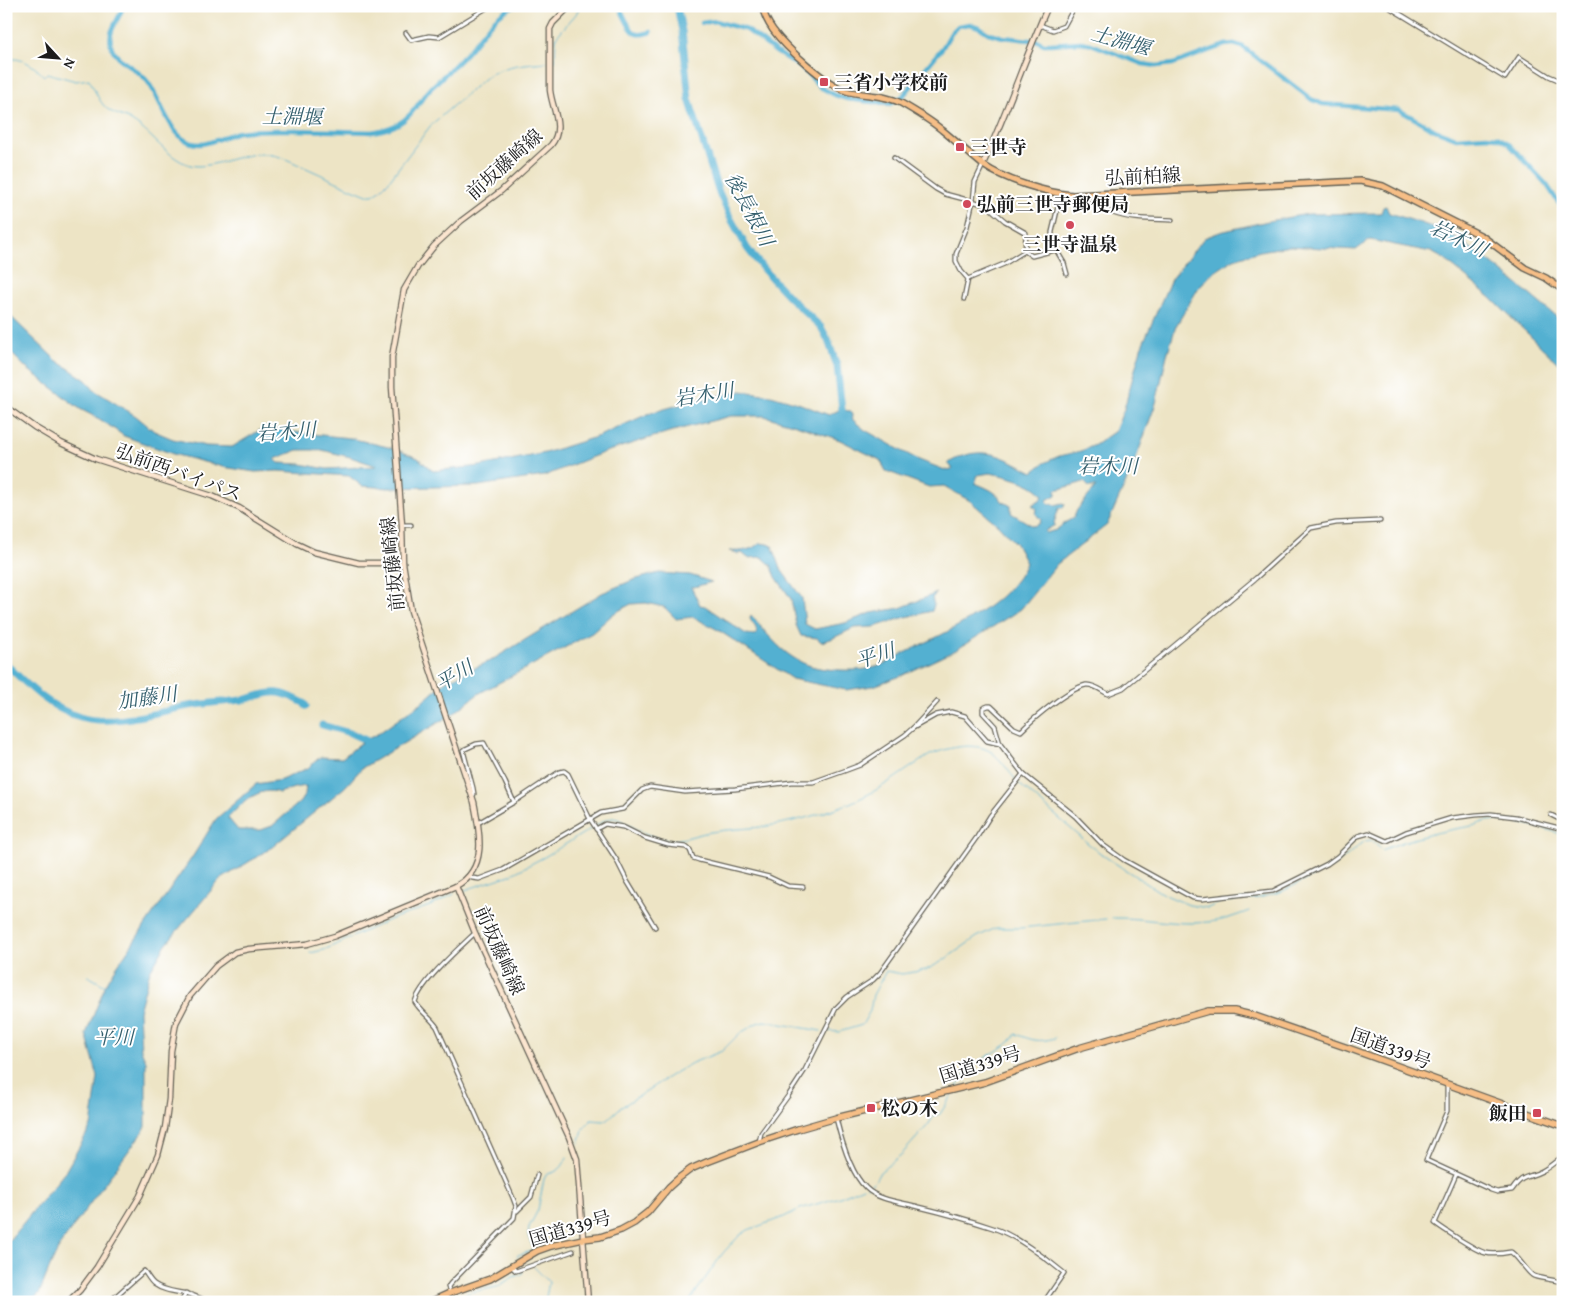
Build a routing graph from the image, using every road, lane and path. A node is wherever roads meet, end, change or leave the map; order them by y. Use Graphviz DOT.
graph roads {
  1 [pos="490,6"];
  2 [pos="570,6"];
  3 [pos="762,6"];
  4 [pos="1048,6"];
  5 [pos="1075,6"];
  6 [pos="1387,6"];
  7 [pos="1040,25"];
  8 [pos="406,34"];
  9 [pos="1563,82"];
  10 [pos="894,158"];
  11 [pos="983,164"];
  12 [pos="1061,194"];
  13 [pos="1073,195"];
  14 [pos="973,201"];
  15 [pos="1172,220"];
  16 [pos="1055,250"];
  17 [pos="1026,251"];
  18 [pos="1067,274"];
  19 [pos="968,279"];
  20 [pos="1563,290"];
  21 [pos="964,299"];
  22 [pos="7,408"];
  23 [pos="1380,521"];
  24 [pos="402,525"];
  25 [pos="411,525"];
  26 [pos="403,563"];
  27 [pos="937,702"];
  28 [pos="914,728"];
  29 [pos="1000,744"];
  30 [pos="1023,774"];
  31 [pos="472,797"];
  32 [pos="514,802"];
  33 [pos="1551,815"];
  34 [pos="591,821"];
  35 [pos="1563,821"];
  36 [pos="478,823"];
  37 [pos="596,828"];
  38 [pos="1563,829"];
  39 [pos="470,876"];
  40 [pos="456,886"];
  41 [pos="802,887"];
  42 [pos="655,927"];
  43 [pos="475,933"];
  44 [pos="1448,1084"];
  45 [pos="836,1118"];
  46 [pos="1563,1126"];
  47 [pos="759,1142"];
  48 [pos="1563,1156"];
  49 [pos="537,1175"];
  50 [pos="1456,1175"];
  51 [pos="517,1211"];
  52 [pos="583,1239"];
  53 [pos="573,1251"];
  54 [pos="512,1267"];
  55 [pos="1563,1283"];
  56 [pos="186,1292"];
  57 [pos="450,1293"];
  58 [pos="198,1296"];
  59 [pos="68,1302"];
  60 [pos="109,1302"];
  61 [pos="179,1302"];
  62 [pos="198,1302"];
  63 [pos="208,1302"];
  64 [pos="430,1302"];
  65 [pos="588,1302"];
  66 [pos="1044,1302"];
  1 -- 8 [label="street"];
  2 -- 24 [label="main road, 前坂藤崎線"];
  3 -- 11 [label="main road, 弘前柏線"];
  4 -- 7 [label="main road"];
  5 -- 7 [label="street"];
  6 -- 9 [label="street"];
  7 -- 11 [label="main road"];
  10 -- 14 [label="street"];
  11 -- 12 [label="main road, 弘前柏線"];
  11 -- 14 [label="street"];
  12 -- 13 [label="main road, 弘前柏線"];
  12 -- 16 [label="street"];
  13 -- 15 [label="street"];
  13 -- 20 [label="main road, 弘前柏線"];
  14 -- 17 [label="street"];
  14 -- 19 [label="street"];
  16 -- 17 [label="street"];
  16 -- 18 [label="street"];
  17 -- 19 [label="street"];
  19 -- 21 [label="street"];
  22 -- 26 [label="main road, 弘前西バイパス"];
  23 -- 29 [label="street"];
  24 -- 25 [label="street"];
  24 -- 26 [label="main road, 前坂藤崎線"];
  26 -- 31 [label="main road, 前坂藤崎線"];
  27 -- 28 [label="street"];
  28 -- 29 [label="street"];
  28 -- 34 [label="street"];
  29 -- 30 [label="street"];
  30 -- 38 [label="street"];
  30 -- 47 [label="street"];
  31 -- 32 [label="street"];
  31 -- 36 [label="main road, 前坂藤崎線"];
  32 -- 34 [label="street"];
  32 -- 36 [label="street"];
  33 -- 35 [label="street"];
  34 -- 37 [label="street"];
  34 -- 39 [label="street"];
  36 -- 39 [label="main road, 前坂藤崎線"];
  37 -- 41 [label="street"];
  37 -- 42 [label="street"];
  39 -- 40 [label="main road"];
  40 -- 43 [label="main road, 前坂藤崎線"];
  40 -- 59 [label="main road"];
  43 -- 51 [label="street"];
  43 -- 52 [label="main road, 前坂藤崎線"];
  44 -- 45 [label="highway, 国道339号"];
  44 -- 46 [label="highway, 国道339号"];
  44 -- 50 [label="street"];
  45 -- 47 [label="highway, 国道339号"];
  45 -- 66 [label="street"];
  47 -- 52 [label="highway, 国道339号"];
  48 -- 50 [label="street"];
  49 -- 51 [label="street"];
  50 -- 55 [label="street"];
  51 -- 57 [label="street"];
  52 -- 54 [label="highway, 国道339号"];
  52 -- 65 [label="main road, 前坂藤崎線"];
  53 -- 54 [label="street"];
  54 -- 57 [label="highway, 国道339号"];
  56 -- 58 [label="street"];
  56 -- 60 [label="street"];
  56 -- 61 [label="street"];
  57 -- 64 [label="highway, 国道339号"];
  58 -- 62 [label="street"];
  58 -- 63 [label="street"];
}
